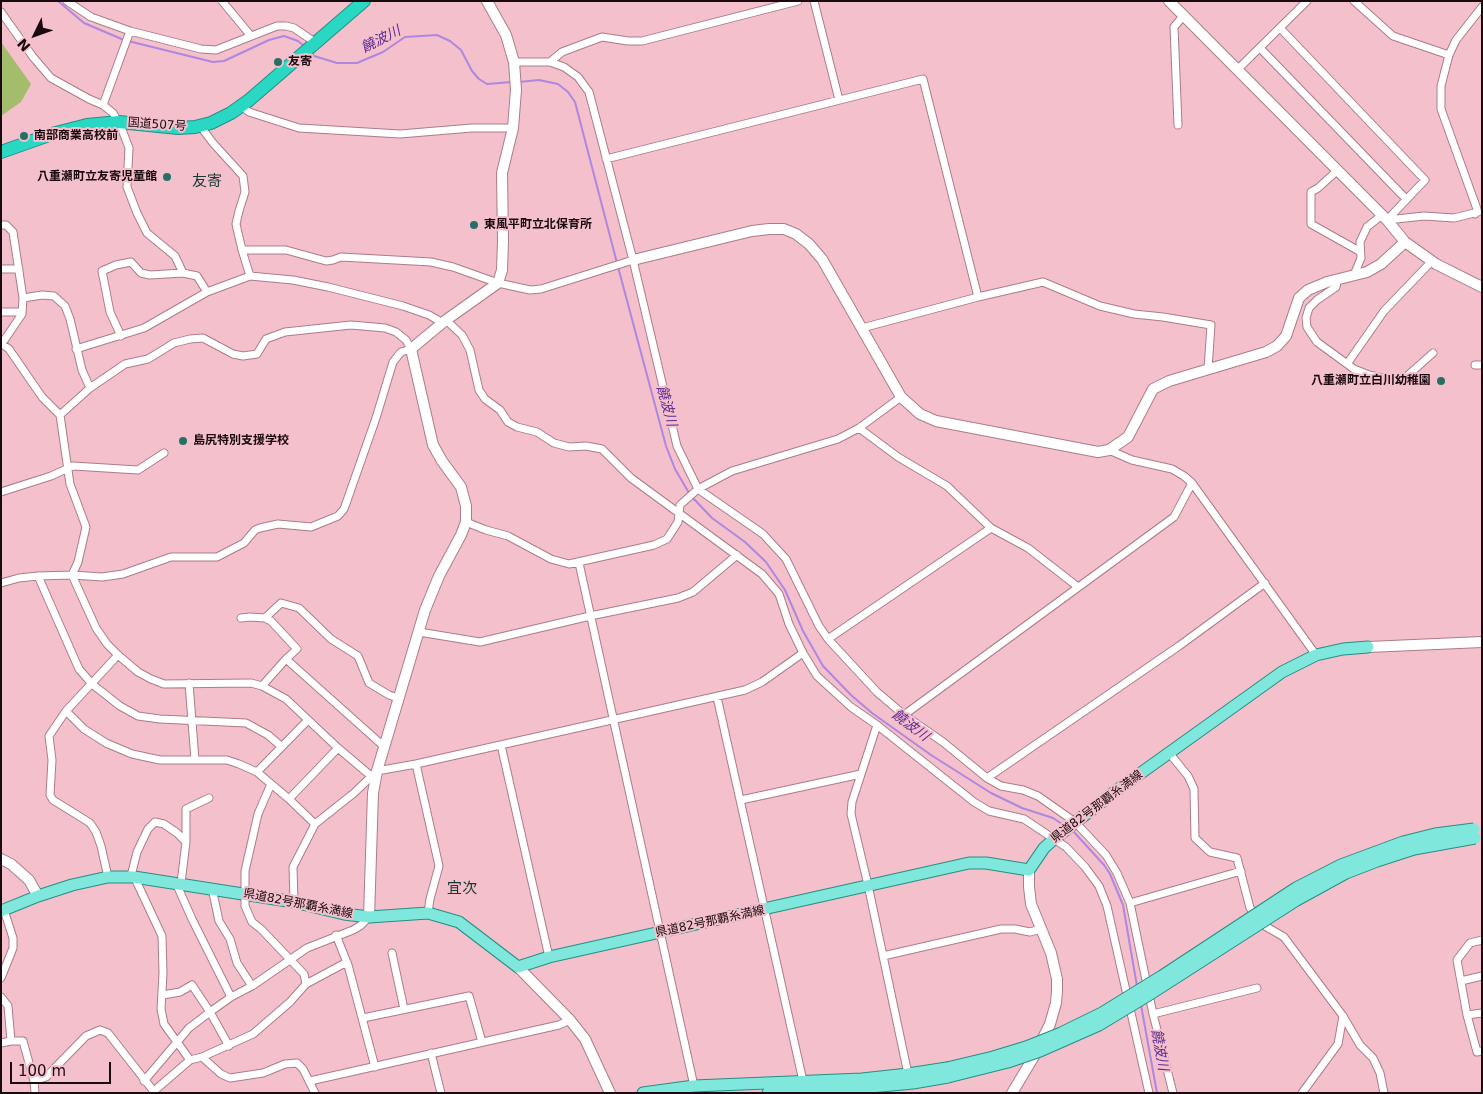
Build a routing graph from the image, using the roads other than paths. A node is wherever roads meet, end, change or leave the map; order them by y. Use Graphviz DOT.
graph roads {
  1 [pos="67,1"];
  2 [pos="222,1"];
  3 [pos="364,1"];
  4 [pos="486,1"];
  5 [pos="798,1"];
  6 [pos="814,1"];
  7 [pos="1169,1"];
  8 [pos="1307,1"];
  9 [pos="1354,1"];
  10 [pos="1482,7"];
  11 [pos="1,12"];
  12 [pos="1184,15"];
  13 [pos="1280,28"];
  14 [pos="130,33"];
  15 [pos="251,36"];
  16 [pos="314,44"];
  17 [pos="1260,48"];
  18 [pos="1449,55"];
  19 [pos="550,62"];
  20 [pos="514,67"];
  21 [pos="1238,69"];
  22 [pos="839,100"];
  23 [pos="103,104"];
  24 [pos="241,106"];
  25 [pos="119,122"];
  26 [pos="1178,125"];
  27 [pos="203,126"];
  28 [pos="513,128"];
  29 [pos="1,152"];
  30 [pos="606,159"];
  31 [pos="1338,170"];
  32 [pos="1406,200"];
  33 [pos="1482,210"];
  34 [pos="1474,214"];
  35 [pos="1384,218"];
  36 [pos="1,225"];
  37 [pos="1405,242"];
  38 [pos="242,250"];
  39 [pos="1360,251"];
  40 [pos="630,261"];
  41 [pos="1432,261"];
  42 [pos="1,269"];
  43 [pos="19,269"];
  44 [pos="183,274"];
  45 [pos="1354,275"];
  46 [pos="250,276"];
  47 [pos="1338,279"];
  48 [pos="498,283"];
  49 [pos="1482,287"];
  50 [pos="207,292"];
  51 [pos="978,297"];
  52 [pos="23,298"];
  53 [pos="1,312"];
  54 [pos="22,312"];
  55 [pos="444,322"];
  56 [pos="862,328"];
  57 [pos="121,336"];
  58 [pos="2,344"];
  59 [pos="76,349"];
  60 [pos="411,350"];
  61 [pos="1433,353"];
  62 [pos="1347,364"];
  63 [pos="1208,369"];
  64 [pos="90,388"];
  65 [pos="901,397"];
  66 [pos="60,415"];
  67 [pos="860,428"];
  68 [pos="1109,450"];
  69 [pos="164,453"];
  70 [pos="68,468"];
  71 [pos="1192,483"];
  72 [pos="696,491"];
  73 [pos="1,492"];
  74 [pos="678,513"];
  75 [pos="466,522"];
  76 [pos="991,528"];
  77 [pos="737,554"];
  78 [pos="578,563"];
  79 [pos="72,575"];
  80 [pos="38,576"];
  81 [pos="1264,582"];
  82 [pos="1,583"];
  83 [pos="1078,587"];
  84 [pos="590,616"];
  85 [pos="241,618"];
  86 [pos="264,618"];
  87 [pos="419,632"];
  88 [pos="828,639"];
  89 [pos="1482,642"];
  90 [pos="1368,648"];
  91 [pos="802,653"];
  92 [pos="118,655"];
  93 [pos="1316,655"];
  94 [pos="286,659"];
  95 [pos="189,683"];
  96 [pos="92,684"];
  97 [pos="262,686"];
  98 [pos="717,697"];
  99 [pos="398,698"];
  100 [pos="66,711"];
  101 [pos="904,715"];
  102 [pos="614,719"];
  103 [pos="191,720"];
  104 [pos="308,720"];
  105 [pos="877,725"];
  106 [pos="384,745"];
  107 [pos="501,745"];
  108 [pos="282,747"];
  109 [pos="338,748"];
  110 [pos="1170,754"];
  111 [pos="195,760"];
  112 [pos="416,764"];
  113 [pos="257,772"];
  114 [pos="374,773"];
  115 [pos="861,774"];
  116 [pos="987,778"];
  117 [pos="271,784"];
  118 [pos="209,798"];
  119 [pos="289,799"];
  120 [pos="741,800"];
  121 [pos="315,824"];
  122 [pos="1073,824"];
  123 [pos="1478,833"];
  124 [pos="1056,836"];
  125 [pos="186,842"];
  126 [pos="1,859"];
  127 [pos="1029,870"];
  128 [pos="1241,871"];
  129 [pos="108,877"];
  130 [pos="134,877"];
  131 [pos="178,883"];
  132 [pos="868,885"];
  133 [pos="212,888"];
  134 [pos="244,894"];
  135 [pos="38,896"];
  136 [pos="294,902"];
  137 [pos="1130,903"];
  138 [pos="2,910"];
  139 [pos="765,910"];
  140 [pos="428,913"];
  141 [pos="369,917"];
  142 [pos="1042,928"];
  143 [pos="660,933"];
  144 [pos="336,936"];
  145 [pos="1482,940"];
  146 [pos="392,953"];
  147 [pos="883,956"];
  148 [pos="549,957"];
  149 [pos="290,959"];
  150 [pos="347,962"];
  151 [pos="518,967"];
  152 [pos="1482,976"];
  153 [pos="1,978"];
  154 [pos="1461,981"];
  155 [pos="306,984"];
  156 [pos="252,986"];
  157 [pos="1257,988"];
  158 [pos="162,995"];
  159 [pos="1,997"];
  160 [pos="231,997"];
  161 [pos="404,1009"];
  162 [pos="210,1012"];
  163 [pos="1482,1013"];
  164 [pos="1153,1014"];
  165 [pos="1467,1015"];
  166 [pos="1343,1016"];
  167 [pos="363,1018"];
  168 [pos="570,1020"];
  169 [pos="11,1041"];
  170 [pos="177,1042"];
  171 [pos="482,1042"];
  172 [pos="1,1043"];
  173 [pos="229,1046"];
  174 [pos="1482,1051"];
  175 [pos="431,1053"];
  176 [pos="202,1058"];
  177 [pos="190,1060"];
  178 [pos="375,1068"];
  179 [pos="948,1073"];
  180 [pos="908,1074"];
  181 [pos="34,1081"];
  182 [pos="144,1081"];
  183 [pos="310,1081"];
  184 [pos="803,1081"];
  185 [pos="694,1086"];
  186 [pos="154,1092"];
  187 [pos="34,1093"];
  188 [pos="315,1093"];
  189 [pos="441,1093"];
  190 [pos="610,1093"];
  191 [pos="642,1093"];
  192 [pos="768,1093"];
  193 [pos="1012,1093"];
  194 [pos="1149,1093"];
  195 [pos="1173,1093"];
  196 [pos="1302,1093"];
  197 [pos="1384,1093"];
  1 -- 14 [label="street"];
  2 -- 15 [label="street"];
  3 -- 16 [label="highway, 国道507号"];
  4 -- 20 [label="street"];
  5 -- 19 [label="street"];
  6 -- 22 [label="street"];
  7 -- 12 [label="street"];
  8 -- 13 [label="street"];
  9 -- 18 [label="street"];
  10 -- 18 [label="street"];
  11 -- 23 [label="street"];
  12 -- 21 [label="street"];
  12 -- 26 [label="street"];
  13 -- 17 [label="street"];
  13 -- 32 [label="street"];
  14 -- 15 [label="street"];
  14 -- 23 [label="street"];
  15 -- 16 [label="street"];
  16 -- 24 [label="highway, 国道507号"];
  17 -- 21 [label="street"];
  17 -- 32 [label="street"];
  18 -- 34 [label="street"];
  19 -- 20 [label="street"];
  19 -- 30 [label="street"];
  20 -- 28 [label="street"];
  21 -- 31 [label="street"];
  22 -- 30 [label="street"];
  22 -- 51 [label="street"];
  23 -- 25 [label="street"];
  24 -- 27 [label="highway, 国道507号"];
  24 -- 28 [label="street"];
  25 -- 27 [label="highway, 国道507号"];
  25 -- 29 [label="highway, 国道507号"];
  25 -- 44 [label="street"];
  27 -- 38 [label="street"];
  28 -- 48 [label="street"];
  30 -- 40 [label="street"];
  31 -- 35 [label="street"];
  31 -- 39 [label="street"];
  32 -- 35 [label="street"];
  33 -- 34 [label="street"];
  34 -- 35 [label="street"];
  35 -- 37 [label="street"];
  35 -- 39 [label="street"];
  36 -- 43 [label="street"];
  37 -- 41 [label="street"];
  37 -- 45 [label="street"];
  38 -- 46 [label="street"];
  38 -- 48 [label="street"];
  39 -- 45 [label="street"];
  40 -- 48 [label="street"];
  40 -- 56 [label="street"];
  40 -- 72 [label="street"];
  41 -- 49 [label="street"];
  41 -- 62 [label="street"];
  42 -- 43 [label="street"];
  43 -- 52 [label="street"];
  44 -- 50 [label="street"];
  44 -- 57 [label="street"];
  45 -- 47 [label="street"];
  46 -- 50 [label="street"];
  46 -- 55 [label="street"];
  47 -- 62 [label="street"];
  47 -- 63 [label="street"];
  48 -- 55 [label="street"];
  50 -- 57 [label="street"];
  51 -- 56 [label="street"];
  51 -- 63 [label="street"];
  52 -- 54 [label="street"];
  52 -- 59 [label="street"];
  53 -- 54 [label="street"];
  54 -- 58 [label="street"];
  55 -- 60 [label="street"];
  55 -- 74 [label="street"];
  56 -- 65 [label="street"];
  57 -- 59 [label="street"];
  58 -- 66 [label="street"];
  59 -- 64 [label="street"];
  60 -- 64 [label="street"];
  60 -- 75 [label="street"];
  60 -- 79 [label="street"];
  61 -- 62 [label="street"];
  63 -- 68 [label="street"];
  64 -- 66 [label="street"];
  65 -- 67 [label="street"];
  65 -- 68 [label="street"];
  66 -- 70 [label="street"];
  67 -- 72 [label="street"];
  67 -- 76 [label="street"];
  68 -- 71 [label="street"];
  69 -- 70 [label="street"];
  70 -- 73 [label="street"];
  70 -- 79 [label="street"];
  71 -- 81 [label="street"];
  71 -- 83 [label="street"];
  72 -- 74 [label="street"];
  72 -- 88 [label="street"];
  74 -- 77 [label="street"];
  74 -- 78 [label="street"];
  75 -- 78 [label="street"];
  75 -- 87 [label="street"];
  76 -- 83 [label="street"];
  76 -- 88 [label="street"];
  77 -- 84 [label="street"];
  77 -- 91 [label="street"];
  78 -- 84 [label="street"];
  79 -- 80 [label="street"];
  79 -- 92 [label="street"];
  80 -- 82 [label="street"];
  80 -- 96 [label="street"];
  81 -- 93 [label="street"];
  81 -- 116 [label="street"];
  83 -- 101 [label="street"];
  84 -- 87 [label="street"];
  84 -- 102 [label="street"];
  85 -- 86 [label="street"];
  86 -- 94 [label="street"];
  86 -- 99 [label="street"];
  87 -- 99 [label="street"];
  88 -- 101 [label="street"];
  89 -- 90 [label="street"];
  90 -- 93 [label="main road, 県道82号那覇糸満線"];
  91 -- 98 [label="street"];
  91 -- 105 [label="street"];
  92 -- 95 [label="street"];
  92 -- 96 [label="street"];
  93 -- 110 [label="main road, 県道82号那覇糸満線"];
  94 -- 97 [label="street"];
  94 -- 106 [label="street"];
  95 -- 97 [label="street"];
  95 -- 103 [label="street"];
  96 -- 100 [label="street"];
  96 -- 103 [label="street"];
  97 -- 104 [label="street"];
  98 -- 102 [label="street"];
  98 -- 120 [label="street"];
  99 -- 106 [label="street"];
  100 -- 111 [label="street"];
  100 -- 129 [label="street"];
  101 -- 116 [label="street"];
  102 -- 107 [label="street"];
  102 -- 143 [label="street"];
  103 -- 108 [label="street"];
  103 -- 111 [label="street"];
  104 -- 108 [label="street"];
  104 -- 109 [label="street"];
  105 -- 115 [label="street"];
  105 -- 124 [label="street"];
  106 -- 114 [label="street"];
  107 -- 112 [label="street"];
  107 -- 148 [label="street"];
  108 -- 113 [label="street"];
  109 -- 114 [label="street"];
  109 -- 119 [label="street"];
  110 -- 122 [label="main road, 県道82号那覇糸満線"];
  110 -- 128 [label="street"];
  111 -- 113 [label="street"];
  112 -- 114 [label="street"];
  112 -- 140 [label="street"];
  113 -- 117 [label="street"];
  114 -- 121 [label="street"];
  114 -- 141 [label="street"];
  115 -- 120 [label="street"];
  115 -- 132 [label="street"];
  116 -- 122 [label="street"];
  117 -- 119 [label="street"];
  117 -- 134 [label="street"];
  118 -- 125 [label="street"];
  119 -- 121 [label="street"];
  120 -- 139 [label="street"];
  121 -- 136 [label="street"];
  122 -- 124 [label="main road, 県道82号那覇糸満線"];
  122 -- 137 [label="street"];
  123 -- 179 [label="main road, bridge"];
  124 -- 127 [label="main road, 県道82号那覇糸満線"];
  124 -- 194 [label="street"];
  125 -- 130 [label="street"];
  125 -- 131 [label="street"];
  126 -- 135 [label="street"];
  127 -- 132 [label="main road, 県道82号那覇糸満線"];
  127 -- 142 [label="street"];
  128 -- 137 [label="street"];
  128 -- 166 [label="street"];
  129 -- 130 [label="main road, 県道82号那覇糸満線"];
  129 -- 135 [label="main road, 県道82号那覇糸満線"];
  130 -- 131 [label="main road, 県道82号那覇糸満線"];
  130 -- 158 [label="street"];
  131 -- 133 [label="main road, 県道82号那覇糸満線"];
  131 -- 160 [label="street"];
  132 -- 139 [label="main road, 県道82号那覇糸満線"];
  132 -- 147 [label="street"];
  133 -- 134 [label="main road, 県道82号那覇糸満線"];
  133 -- 156 [label="street"];
  134 -- 136 [label="main road, 県道82号那覇糸満線"];
  134 -- 149 [label="street"];
  135 -- 138 [label="main road, 県道82号那覇糸満線"];
  136 -- 141 [label="main road, 県道82号那覇糸満線"];
  137 -- 164 [label="street"];
  138 -- 153 [label="street"];
  139 -- 143 [label="main road, 県道82号那覇糸満線"];
  139 -- 184 [label="street"];
  140 -- 141 [label="main road, 県道82号那覇糸満線"];
  140 -- 151 [label="main road, 県道82号那覇糸満線"];
  141 -- 144 [label="street"];
  142 -- 147 [label="street"];
  142 -- 193 [label="street"];
  143 -- 148 [label="main road, 県道82号那覇糸満線"];
  143 -- 185 [label="street"];
  144 -- 149 [label="street"];
  144 -- 150 [label="street"];
  145 -- 154 [label="street"];
  146 -- 161 [label="street"];
  147 -- 180 [label="street"];
  148 -- 151 [label="main road, 県道82号那覇糸満線"];
  149 -- 155 [label="street"];
  149 -- 156 [label="street"];
  150 -- 155 [label="street"];
  150 -- 167 [label="street"];
  151 -- 168 [label="street"];
  152 -- 154 [label="street"];
  154 -- 165 [label="street"];
  155 -- 173 [label="street"];
  156 -- 160 [label="street"];
  157 -- 164 [label="street"];
  158 -- 162 [label="street"];
  158 -- 170 [label="street"];
  159 -- 169 [label="street"];
  160 -- 162 [label="street"];
  161 -- 167 [label="street"];
  161 -- 171 [label="street"];
  162 -- 170 [label="street"];
  162 -- 173 [label="street"];
  163 -- 165 [label="street"];
  164 -- 195 [label="street"];
  165 -- 174 [label="street"];
  166 -- 196 [label="street"];
  166 -- 197 [label="street"];
  167 -- 178 [label="street"];
  168 -- 171 [label="street"];
  168 -- 190 [label="street"];
  169 -- 172 [label="street"];
  169 -- 181 [label="street"];
  170 -- 177 [label="street"];
  170 -- 182 [label="street"];
  171 -- 175 [label="street"];
  173 -- 176 [label="street"];
  175 -- 178 [label="street"];
  175 -- 189 [label="street"];
  176 -- 177 [label="street"];
  176 -- 183 [label="street"];
  177 -- 186 [label="street"];
  178 -- 183 [label="street"];
  179 -- 180 [label="main road"];
  179 -- 192 [label="main road"];
  180 -- 184 [label="main road"];
  181 -- 182 [label="street"];
  181 -- 187 [label="street"];
  182 -- 186 [label="street"];
  183 -- 188 [label="street"];
  184 -- 185 [label="main road"];
  185 -- 191 [label="main road"];
}
